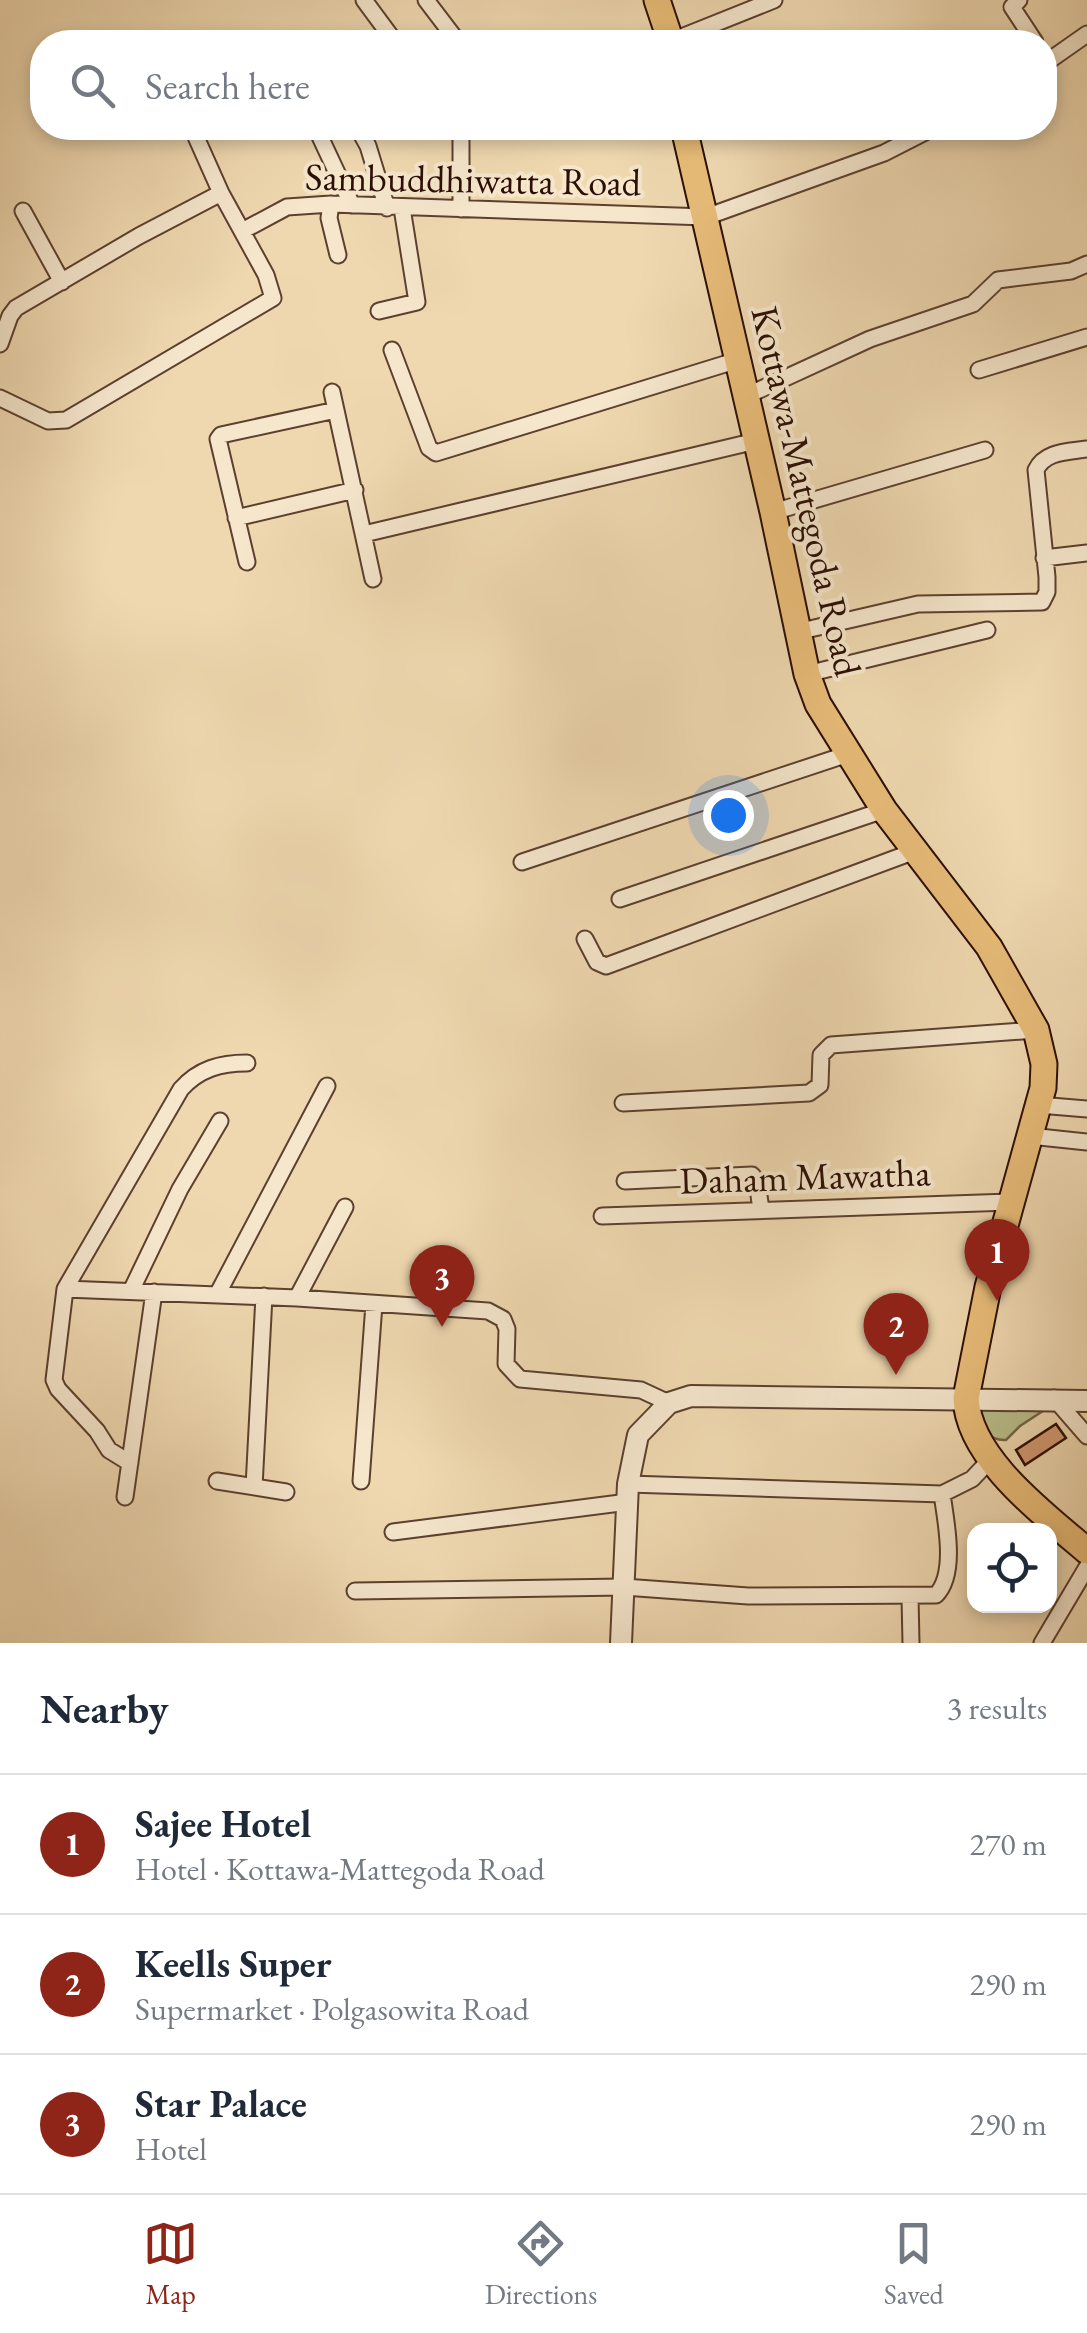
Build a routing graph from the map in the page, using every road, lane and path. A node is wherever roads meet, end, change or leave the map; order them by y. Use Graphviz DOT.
graph roads {
  1 [pos="364,0"];
  2 [pos="426,0"];
  3 [pos="657,0"];
  4 [pos="774,0"];
  5 [pos="786,0"];
  6 [pos="1018,0"];
  7 [pos="387,30"];
  8 [pos="449,30"];
  9 [pos="667,30"];
  10 [pos="700,30"];
  11 [pos="726,30"];
  12 [pos="1027,30"];
  13 [pos="1087,34"];
  14 [pos="1057,53"];
  15 [pos="197,140"];
  16 [pos="322,140"];
  17 [pos="365,140"];
  18 [pos="461,140"];
  19 [pos="687,140"];
  20 [pos="908,140"];
  21 [pos="221,192"];
  22 [pos="331,204"];
  23 [pos="352,205"];
  24 [pos="394,208"];
  25 [pos="461,209"];
  26 [pos="23,211"];
  27 [pos="706,217"];
  28 [pos="244,230"];
  29 [pos="338,254"];
  30 [pos="1087,264"];
  31 [pos="62,282"];
  32 [pos="379,311"];
  33 [pos="1087,337"];
  34 [pos="0,344"];
  35 [pos="392,350"];
  36 [pos="738,360"];
  37 [pos="979,370"];
  38 [pos="332,392"];
  39 [pos="746,396"];
  40 [pos="0,398"];
  41 [pos="336,410"];
  42 [pos="756,441"];
  43 [pos="1087,448"];
  44 [pos="985,450"];
  45 [pos="355,490"];
  46 [pos="773,512"];
  47 [pos="236,518"];
  48 [pos="364,534"];
  49 [pos="1087,553"];
  50 [pos="1044,558"];
  51 [pos="247,562"];
  52 [pos="372,578"];
  53 [pos="987,630"];
  54 [pos="798,632"];
  55 [pos="807,674"];
  56 [pos="848,754"];
  57 [pos="884,810"];
  58 [pos="915,851"];
  59 [pos="522,862"];
  60 [pos="620,898"];
  61 [pos="585,939"];
  62 [pos="1036,1030"];
  63 [pos="247,1063"];
  64 [pos="328,1086"];
  65 [pos="623,1103"];
  66 [pos="1039,1106"];
  67 [pos="1087,1109"];
  68 [pos="220,1121"];
  69 [pos="1030,1136"];
  70 [pos="1087,1142"];
  71 [pos="625,1181"];
  72 [pos="1010,1202"];
  73 [pos="346,1207"];
  74 [pos="761,1210"];
  75 [pos="602,1216"];
  76 [pos="65,1289"];
  77 [pos="131,1292"];
  78 [pos="154,1292"];
  79 [pos="218,1294"];
  80 [pos="264,1296"];
  81 [pos="297,1298"];
  82 [pos="374,1304"];
  83 [pos="966,1398"];
  84 [pos="1054,1398"];
  85 [pos="1087,1401"];
  86 [pos="669,1403"];
  87 [pos="1087,1436"];
  88 [pos="989,1460"];
  89 [pos="130,1463"];
  90 [pos="218,1481"];
  91 [pos="361,1481"];
  92 [pos="254,1487"];
  93 [pos="286,1492"];
  94 [pos="628,1493"];
  95 [pos="942,1494"];
  96 [pos="125,1497"];
  97 [pos="393,1532"];
  98 [pos="1087,1551"];
  99 [pos="1087,1568"];
  100 [pos="624,1587"];
  101 [pos="355,1591"];
  102 [pos="910,1597"];
  103 [pos="620,1643"];
  104 [pos="911,1643"];
  105 [pos="1042,1643"];
  1 -- 7 [label="street"];
  2 -- 8 [label="street"];
  3 -- 9 [label="main road"];
  4 -- 10 [label="street"];
  5 -- 11 [label="street"];
  6 -- 12 [label="street"];
  13 -- 14 [label="street"];
  15 -- 21 [label="street"];
  16 -- 23 [label="street"];
  17 -- 24 [label="street"];
  18 -- 25 [label="street"];
  19 -- 27 [label="main road, Kottawa-Mattegoda Road"];
  20 -- 27 [label="street"];
  21 -- 28 [label="street"];
  21 -- 31 [label="street"];
  22 -- 23 [label="street, Sambuddhiwatta Road"];
  22 -- 28 [label="street, Sambuddhiwatta Road"];
  22 -- 29 [label="street"];
  23 -- 24 [label="street, Sambuddhiwatta Road"];
  24 -- 25 [label="street, Sambuddhiwatta Road"];
  24 -- 32 [label="street"];
  25 -- 27 [label="street, Sambuddhiwatta Road"];
  26 -- 31 [label="street"];
  27 -- 36 [label="main road, Kottawa-Mattegoda Road"];
  28 -- 40 [label="street"];
  30 -- 39 [label="street"];
  31 -- 34 [label="street"];
  33 -- 37 [label="street"];
  35 -- 36 [label="street"];
  36 -- 39 [label="main road, Kottawa-Mattegoda Road"];
  38 -- 41 [label="street"];
  39 -- 42 [label="main road, Kottawa-Mattegoda Road"];
  41 -- 45 [label="street"];
  41 -- 47 [label="street"];
  42 -- 46 [label="main road, Kottawa-Mattegoda Road"];
  42 -- 48 [label="street"];
  43 -- 50 [label="street"];
  44 -- 46 [label="street"];
  45 -- 47 [label="street"];
  45 -- 48 [label="street"];
  46 -- 54 [label="main road, Kottawa-Mattegoda Road"];
  47 -- 51 [label="street"];
  48 -- 52 [label="street"];
  49 -- 50 [label="street"];
  50 -- 54 [label="street"];
  53 -- 55 [label="street"];
  54 -- 55 [label="main road, Kottawa-Mattegoda Road"];
  55 -- 56 [label="main road, Kottawa-Mattegoda Road"];
  56 -- 57 [label="main road, Kottawa-Mattegoda Road"];
  56 -- 59 [label="street"];
  57 -- 58 [label="main road, Kottawa-Mattegoda Road"];
  57 -- 60 [label="street"];
  58 -- 61 [label="street"];
  58 -- 62 [label="main road, Kottawa-Mattegoda Road"];
  62 -- 65 [label="street"];
  62 -- 66 [label="main road, Kottawa-Mattegoda Road"];
  63 -- 76 [label="street"];
  64 -- 79 [label="street"];
  66 -- 67 [label="street"];
  66 -- 69 [label="main road, Kottawa-Mattegoda Road"];
  68 -- 77 [label="street"];
  69 -- 70 [label="street"];
  69 -- 72 [label="main road, Kottawa-Mattegoda Road"];
  71 -- 74 [label="street"];
  72 -- 74 [label="street, Daham Mawatha"];
  72 -- 83 [label="main road, Kottawa-Mattegoda Road"];
  73 -- 81 [label="street"];
  74 -- 75 [label="street, Daham Mawatha"];
  76 -- 77 [label="street"];
  76 -- 89 [label="street"];
  77 -- 78 [label="street"];
  78 -- 79 [label="street"];
  78 -- 89 [label="street"];
  79 -- 80 [label="street"];
  80 -- 81 [label="street"];
  80 -- 92 [label="street"];
  81 -- 82 [label="street"];
  82 -- 86 [label="street"];
  82 -- 91 [label="street"];
  83 -- 84 [label="street"];
  83 -- 86 [label="street"];
  83 -- 88 [label="main road"];
  84 -- 85 [label="street"];
  84 -- 87 [label="street"];
  86 -- 94 [label="street"];
  88 -- 95 [label="street"];
  88 -- 98 [label="main road"];
  89 -- 96 [label="street"];
  90 -- 92 [label="street"];
  92 -- 93 [label="street"];
  94 -- 95 [label="street"];
  94 -- 97 [label="street"];
  94 -- 100 [label="street"];
  95 -- 102 [label="street"];
  99 -- 105 [label="street"];
  100 -- 101 [label="street"];
  100 -- 102 [label="street"];
  100 -- 103 [label="street"];
  102 -- 104 [label="street"];
}
